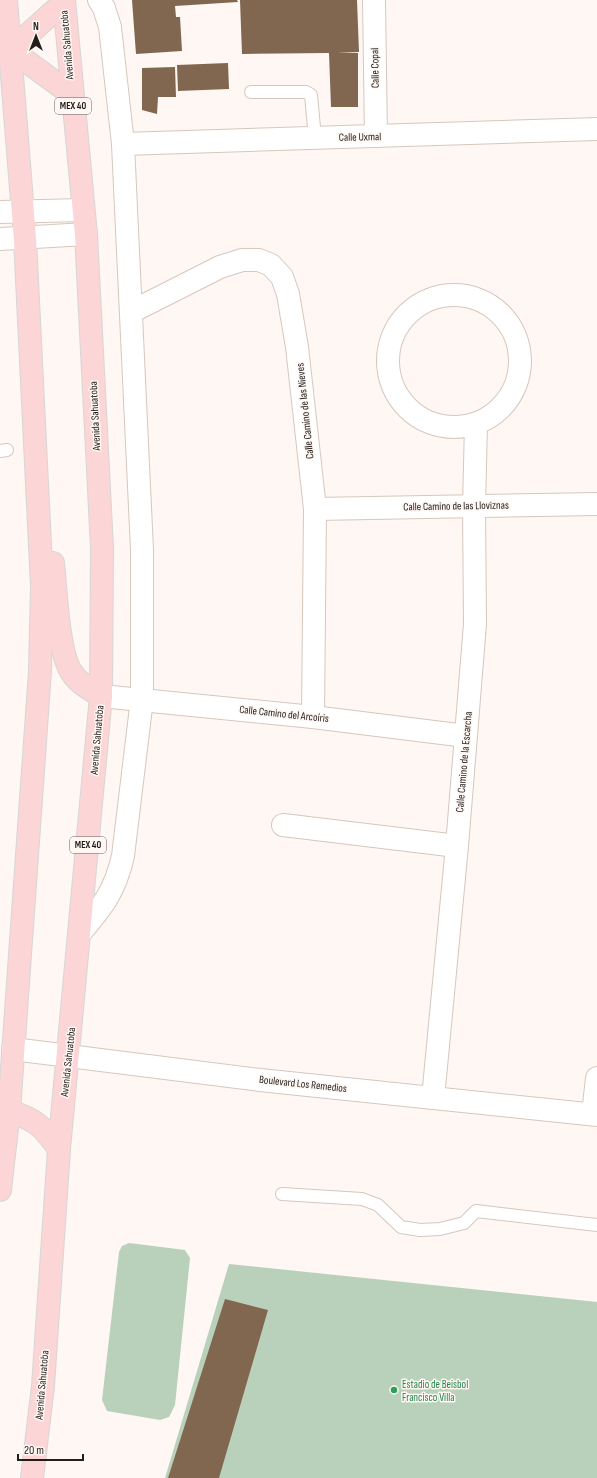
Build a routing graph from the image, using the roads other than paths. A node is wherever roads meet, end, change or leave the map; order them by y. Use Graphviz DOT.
graph roads {
  1 [pos="6,0"];
  2 [pos="99,0"];
  3 [pos="374,0"];
  4 [pos="64,1"];
  5 [pos="4,50"];
  6 [pos="251,92"];
  7 [pos="71,94"];
  8 [pos="597,129"];
  9 [pos="376,136"];
  10 [pos="315,138"];
  11 [pos="123,144"];
  12 [pos="83,210"];
  13 [pos="23,211"];
  14 [pos="0,212"];
  15 [pos="86,234"];
  16 [pos="0,238"];
  17 [pos="25,238"];
  18 [pos="131,312"];
  19 [pos="476,424"];
  20 [pos="597,504"];
  21 [pos="474,506"];
  22 [pos="315,509"];
  23 [pos="41,535"];
  24 [pos="101,696"];
  25 [pos="142,699"];
  26 [pos="313,717"];
  27 [pos="466,736"];
  28 [pos="283,825"];
  29 [pos="457,846"];
  30 [pos="80,933"];
  31 [pos="13,1049"];
  32 [pos="69,1056"];
  33 [pos="597,1078"];
  34 [pos="433,1098"];
  35 [pos="4,1110"];
  36 [pos="595,1114"];
  37 [pos="59,1149"];
  38 [pos="0,1190"];
  39 [pos="282,1194"];
  40 [pos="597,1225"];
  41 [pos="32,1478"];
  1 -- 5 [label="main road"];
  2 -- 11 [label="street"];
  3 -- 9 [label="street, Calle Copal"];
  4 -- 5 [label="main road"];
  4 -- 7 [label="main road, Avenida Sahuatoba / MEX 40"];
  5 -- 7 [label="main road"];
  5 -- 13 [label="main road"];
  6 -- 10 [label="lane"];
  7 -- 12 [label="main road, Avenida Sahuatoba / MEX 40"];
  8 -- 9 [label="street, Calle Uxmal"];
  9 -- 10 [label="street, Calle Uxmal"];
  10 -- 11 [label="street, Calle Uxmal"];
  11 -- 18 [label="street"];
  12 -- 13 [label="street"];
  12 -- 15 [label="main road, Avenida Sahuatoba / MEX 40"];
  13 -- 14 [label="street"];
  13 -- 17 [label="main road"];
  15 -- 17 [label="street"];
  15 -- 24 [label="main road, Avenida Sahuatoba / MEX 40"];
  16 -- 17 [label="street"];
  17 -- 23 [label="main road"];
  18 -- 22 [label="street, Calle Camino de las Nieves"];
  18 -- 25 [label="street"];
  19 -- 19 [label="street"];
  19 -- 21 [label="street, Calle Camino de la Escarcha"];
  20 -- 21 [label="street, Calle Camino de las Lloviznas"];
  21 -- 22 [label="street, Calle Camino de las Lloviznas"];
  21 -- 27 [label="street, Calle Camino de la Escarcha"];
  22 -- 26 [label="street, Calle Camino de las Nieves"];
  23 -- 24 [label="main road"];
  23 -- 31 [label="main road"];
  24 -- 25 [label="street, Calle Camino del Arcoíris"];
  24 -- 30 [label="main road, Avenida Sahuatoba / MEX 40"];
  25 -- 26 [label="street, Calle Camino del Arcoíris"];
  25 -- 30 [label="street"];
  26 -- 27 [label="street, Calle Camino del Arcoíris"];
  27 -- 29 [label="street, Calle Camino de la Escarcha"];
  28 -- 29 [label="street"];
  29 -- 34 [label="street, Calle Camino de la Escarcha"];
  30 -- 32 [label="main road, Avenida Sahuatoba / MEX 40"];
  31 -- 32 [label="street, Boulevard Los Remedios"];
  31 -- 35 [label="main road"];
  32 -- 34 [label="street, Boulevard Los Remedios"];
  32 -- 37 [label="main road, Avenida Sahuatoba / MEX 40"];
  33 -- 36 [label="street"];
  34 -- 36 [label="street, Boulevard Los Remedios"];
  35 -- 37 [label="main road"];
  35 -- 38 [label="main road"];
  37 -- 41 [label="main road, Avenida Sahuatoba / MEX 40"];
  39 -- 40 [label="lane"];
}
